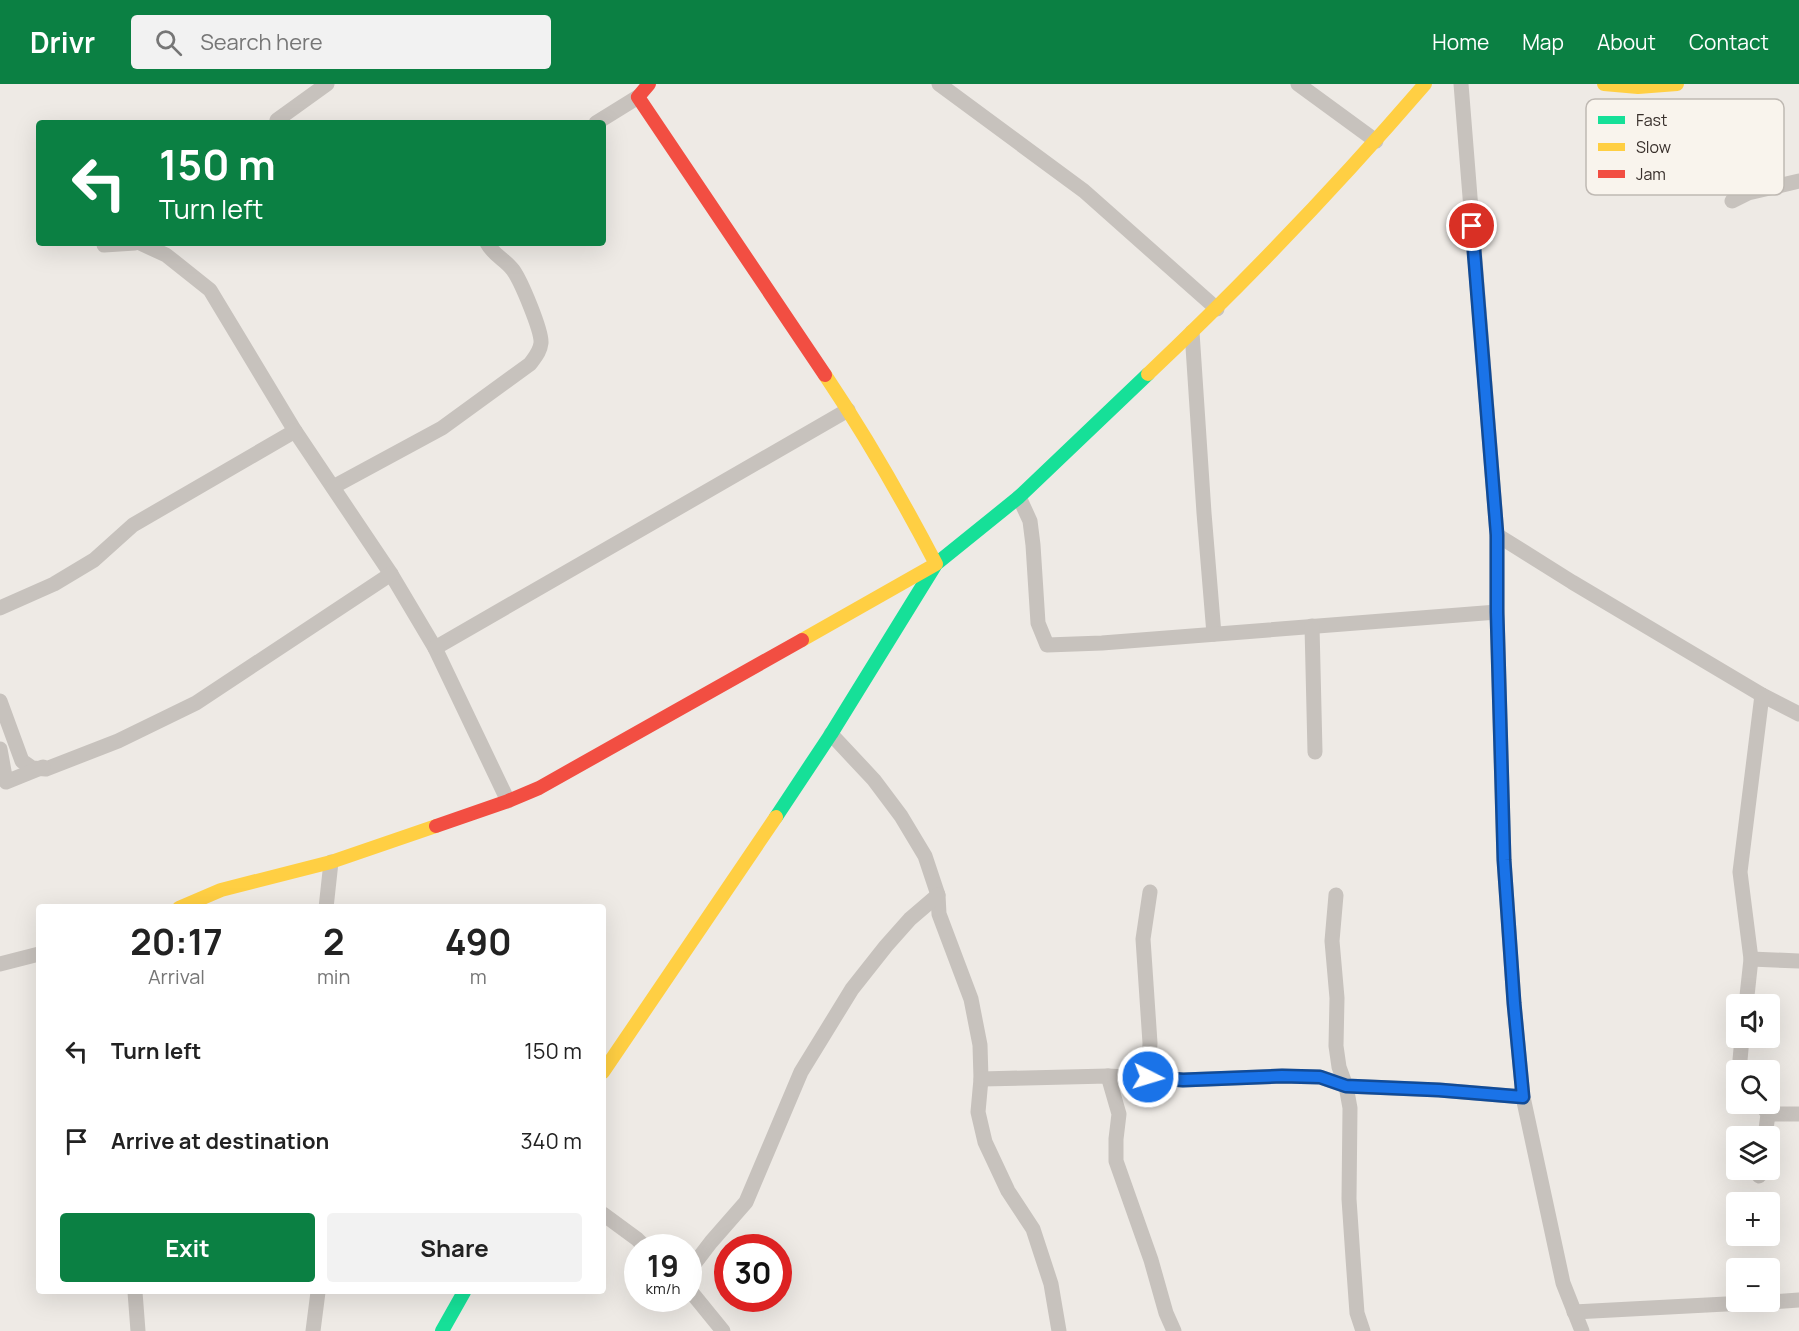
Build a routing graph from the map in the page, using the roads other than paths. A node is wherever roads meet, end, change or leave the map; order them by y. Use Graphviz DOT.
graph roads {
  1 [pos="327,84"];
  2 [pos="649,84"];
  3 [pos="939,84"];
  4 [pos="1298,84"];
  5 [pos="1425,84"];
  6 [pos="1461,84"];
  7 [pos="1604,84"];
  8 [pos="1677,84"];
  9 [pos="638,97"];
  10 [pos="277,120"];
  11 [pos="601,120"];
  12 [pos="1377,141"];
  13 [pos="1799,181"];
  14 [pos="1784,185"];
  15 [pos="1744,195"];
  16 [pos="1732,201"];
  17 [pos="146,246"];
  18 [pos="489,246"];
  19 [pos="1217,309"];
  20 [pos="1192,332"];
  21 [pos="848,410"];
  22 [pos="295,431"];
  23 [pos="333,487"];
  24 [pos="1019,497"];
  25 [pos="1497,535"];
  26 [pos="936,564"];
  27 [pos="392,574"];
  28 [pos="0,608"];
  29 [pos="1497,612"];
  30 [pos="1312,626"];
  31 [pos="1214,634"];
  32 [pos="435,648"];
  33 [pos="1762,695"];
  34 [pos="0,701"];
  35 [pos="1799,714"];
  36 [pos="831,734"];
  37 [pos="0,749"];
  38 [pos="1315,752"];
  39 [pos="508,801"];
  40 [pos="332,862"];
  41 [pos="1150,892"];
  42 [pos="938,895"];
  43 [pos="1336,895"];
  44 [pos="188,904"];
  45 [pos="327,904"];
  46 [pos="36,955"];
  47 [pos="1751,959"];
  48 [pos="1799,961"];
  49 [pos="0,964"];
  50 [pos="1747,994"];
  51 [pos="606,1068"];
  52 [pos="1108,1076"];
  53 [pos="1148,1077"];
  54 [pos="981,1079"];
  55 [pos="1346,1086"];
  56 [pos="1523,1097"];
  57 [pos="1780,1111"];
  58 [pos="1799,1114"];
  59 [pos="606,1216"];
  60 [pos="630,1234"];
  61 [pos="702,1254"];
  62 [pos="135,1294"];
  63 [pos="318,1294"];
  64 [pos="463,1294"];
  65 [pos="1799,1300"];
  66 [pos="1780,1301"];
  67 [pos="1726,1304"];
  68 [pos="702,1305"];
  69 [pos="1574,1312"];
  70 [pos="448,1328"];
  71 [pos="138,1331"];
  72 [pos="313,1331"];
  73 [pos="723,1331"];
  74 [pos="1059,1331"];
  75 [pos="1174,1331"];
  76 [pos="1363,1331"];
  77 [pos="1582,1331"];
  1 -- 10 [label="street"];
  2 -- 9 [label="street"];
  3 -- 19 [label="street"];
  4 -- 12 [label="street"];
  5 -- 12 [label="street"];
  6 -- 25 [label="street"];
  7 -- 8 [label="street"];
  9 -- 11 [label="street"];
  9 -- 21 [label="street"];
  12 -- 19 [label="street"];
  13 -- 14 [label="street"];
  15 -- 16 [label="street"];
  17 -- 22 [label="street"];
  18 -- 23 [label="street"];
  19 -- 20 [label="street"];
  20 -- 24 [label="street"];
  20 -- 31 [label="street"];
  21 -- 26 [label="street"];
  21 -- 32 [label="street"];
  22 -- 23 [label="street"];
  22 -- 28 [label="street"];
  23 -- 27 [label="street"];
  24 -- 26 [label="street"];
  24 -- 31 [label="street"];
  25 -- 29 [label="street"];
  25 -- 33 [label="street"];
  26 -- 36 [label="street"];
  26 -- 39 [label="street"];
  27 -- 32 [label="street"];
  27 -- 34 [label="street"];
  27 -- 37 [label="street"];
  29 -- 30 [label="street"];
  29 -- 56 [label="street"];
  30 -- 31 [label="street"];
  30 -- 38 [label="street"];
  32 -- 39 [label="street"];
  33 -- 35 [label="street"];
  33 -- 47 [label="street"];
  36 -- 42 [label="street"];
  36 -- 51 [label="street"];
  39 -- 40 [label="street"];
  40 -- 44 [label="street"];
  40 -- 45 [label="street"];
  41 -- 53 [label="street"];
  42 -- 54 [label="street"];
  42 -- 61 [label="street"];
  43 -- 55 [label="street"];
  46 -- 49 [label="street"];
  47 -- 48 [label="street"];
  47 -- 50 [label="street"];
  52 -- 53 [label="street"];
  52 -- 54 [label="street"];
  52 -- 75 [label="street"];
  53 -- 55 [label="street"];
  54 -- 74 [label="street"];
  55 -- 56 [label="street"];
  55 -- 76 [label="street"];
  56 -- 69 [label="street"];
  57 -- 58 [label="street"];
  59 -- 60 [label="street"];
  62 -- 71 [label="street"];
  63 -- 72 [label="street"];
  64 -- 70 [label="street"];
  65 -- 66 [label="street"];
  67 -- 69 [label="street"];
  68 -- 73 [label="street"];
  69 -- 77 [label="street"];
}
